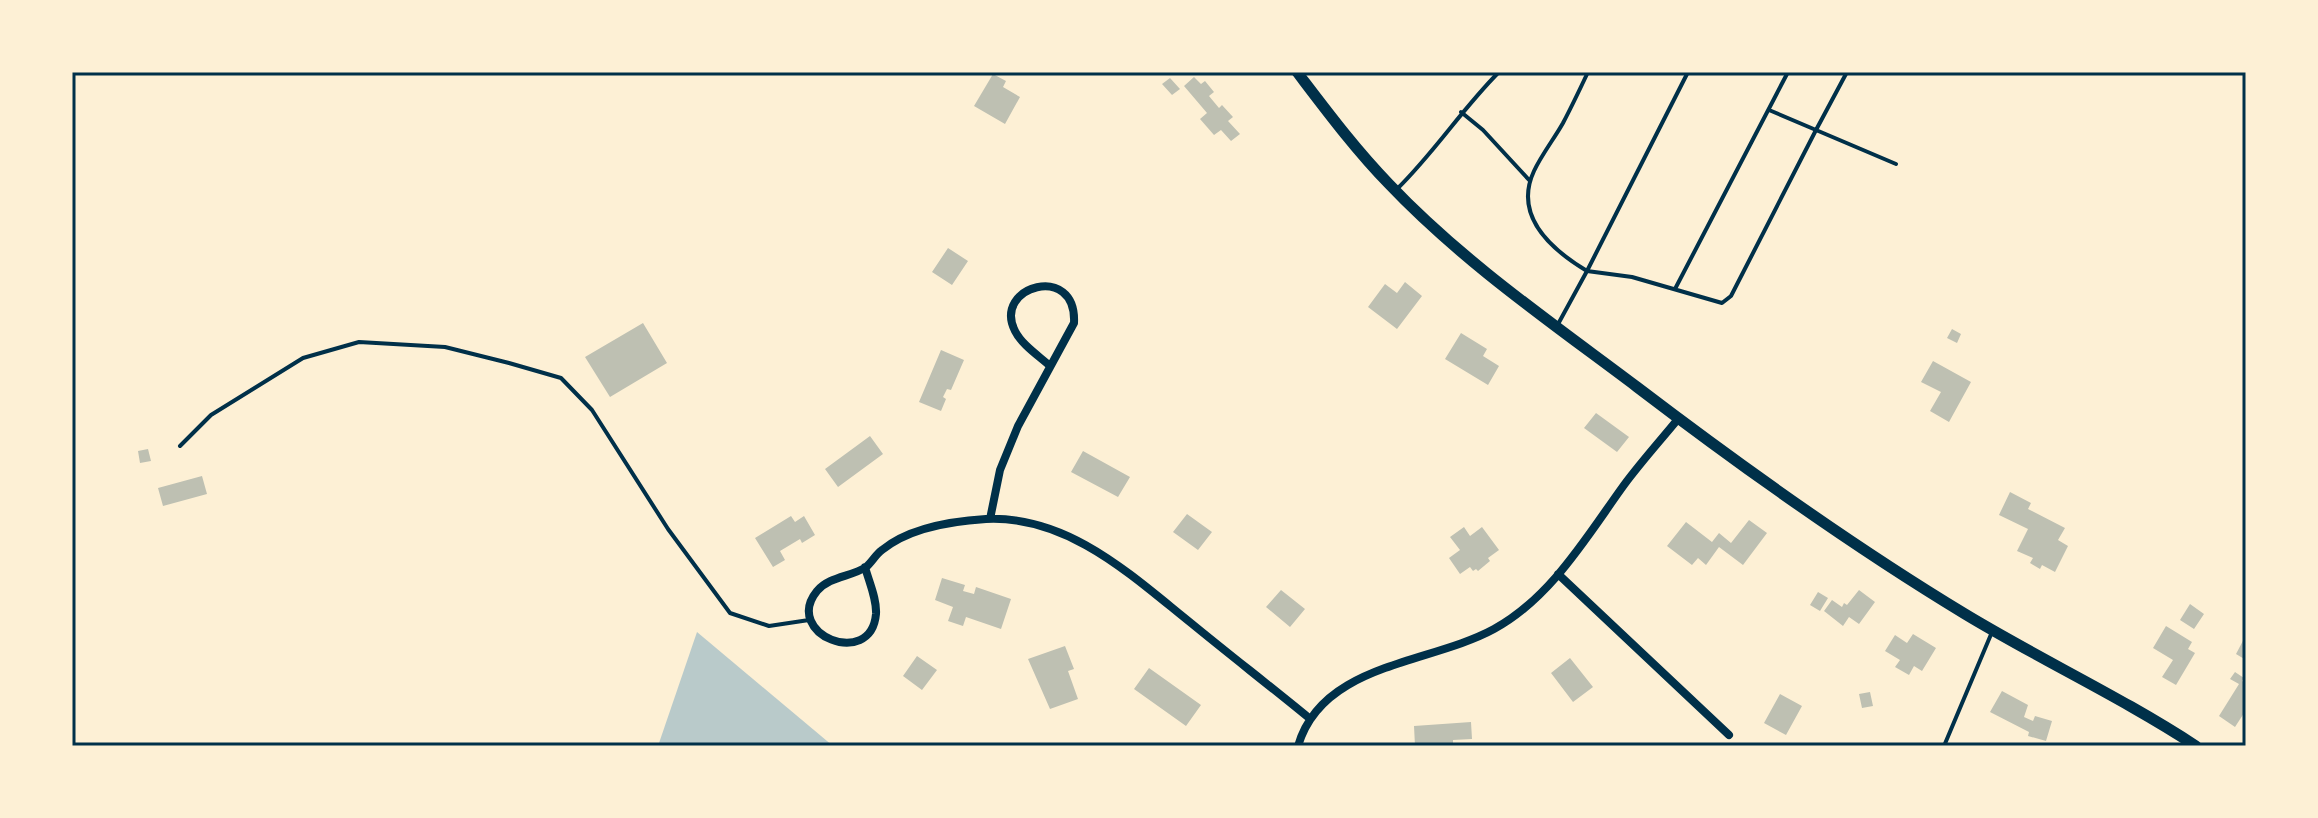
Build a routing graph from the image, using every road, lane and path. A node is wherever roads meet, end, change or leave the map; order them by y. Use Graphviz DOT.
graph roads {
  1 [pos="1297,72"];
  2 [pos="1499,72"];
  3 [pos="1588,72"];
  4 [pos="1688,72"];
  5 [pos="1788,72"];
  6 [pos="1847,72"];
  7 [pos="1769,110"];
  8 [pos="1461,112"];
  9 [pos="1816,130"];
  10 [pos="1896,164"];
  11 [pos="1530,181"];
  12 [pos="1395,190"];
  13 [pos="1587,271"];
  14 [pos="1675,289"];
  15 [pos="1557,326"];
  16 [pos="1050,366"];
  17 [pos="1678,419"];
  18 [pos="180,446"];
  19 [pos="990,519"];
  20 [pos="865,567"];
  21 [pos="1558,574"];
  22 [pos="812,620"];
  23 [pos="1993,630"];
  24 [pos="1309,718"];
  25 [pos="1729,735"];
  26 [pos="1298,746"];
  27 [pos="1944,746"];
  28 [pos="2196,746"];
  1 -- 12 [label="street"];
  2 -- 8 [label="lane"];
  3 -- 11 [label="lane"];
  4 -- 13 [label="lane"];
  5 -- 7 [label="lane"];
  6 -- 9 [label="lane"];
  7 -- 9 [label="lane"];
  7 -- 14 [label="lane"];
  8 -- 11 [label="lane"];
  8 -- 12 [label="lane"];
  9 -- 10 [label="lane"];
  9 -- 14 [label="lane"];
  11 -- 13 [label="lane"];
  12 -- 15 [label="street"];
  13 -- 14 [label="lane"];
  13 -- 15 [label="lane"];
  15 -- 17 [label="street"];
  16 -- 16 [label="street"];
  16 -- 19 [label="street"];
  17 -- 21 [label="street"];
  17 -- 23 [label="street"];
  18 -- 22 [label="lane"];
  19 -- 20 [label="street"];
  19 -- 24 [label="street"];
  20 -- 22 [label="street"];
  20 -- 22 [label="street"];
  21 -- 24 [label="street"];
  21 -- 25 [label="street"];
  23 -- 27 [label="lane"];
  23 -- 28 [label="street"];
  24 -- 26 [label="street"];
}
